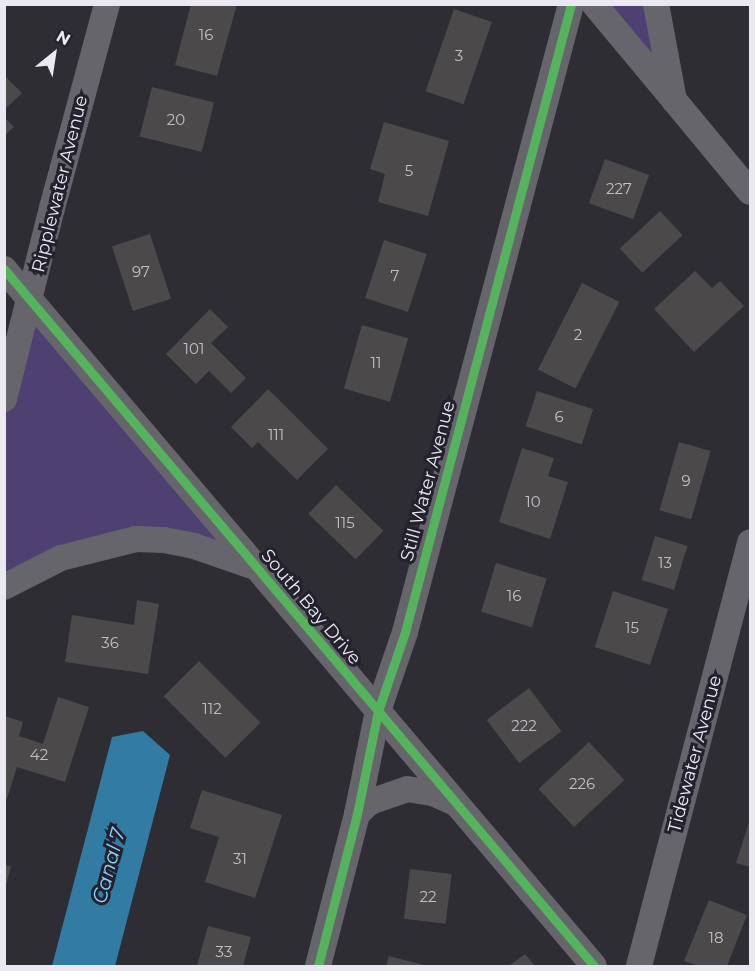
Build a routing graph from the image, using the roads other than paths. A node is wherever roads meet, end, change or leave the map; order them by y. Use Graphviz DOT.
graph roads {
  1 [pos="107,4"];
  2 [pos="571,4"];
  3 [pos="594,4"];
  4 [pos="656,4"];
  5 [pos="675,100"];
  6 [pos="750,192"];
  7 [pos="4,268"];
  8 [pos="31,300"];
  9 [pos="4,399"];
  10 [pos="750,542"];
  11 [pos="256,568"];
  12 [pos="4,587"];
  13 [pos="378,711"];
  14 [pos="457,804"];
  15 [pos="357,814"];
  16 [pos="318,966"];
  17 [pos="594,966"];
  18 [pos="639,966"];
  1 -- 8 [label="street, Ripplewater Avenue"];
  2 -- 13 [label="street, Still Water Avenue"];
  3 -- 5 [label="street"];
  4 -- 5 [label="street"];
  5 -- 6 [label="street"];
  7 -- 8 [label="street, South Bay Drive"];
  8 -- 9 [label="street, Ripplewater Avenue"];
  8 -- 11 [label="street, South Bay Drive"];
  10 -- 18 [label="street, Tidewater Avenue"];
  11 -- 12 [label="street"];
  11 -- 13 [label="street, South Bay Drive"];
  13 -- 14 [label="street, South Bay Drive"];
  13 -- 15 [label="street, Still Water Avenue"];
  14 -- 15 [label="street"];
  14 -- 17 [label="street, South Bay Drive"];
  15 -- 16 [label="street, Still Water Avenue"];
}
